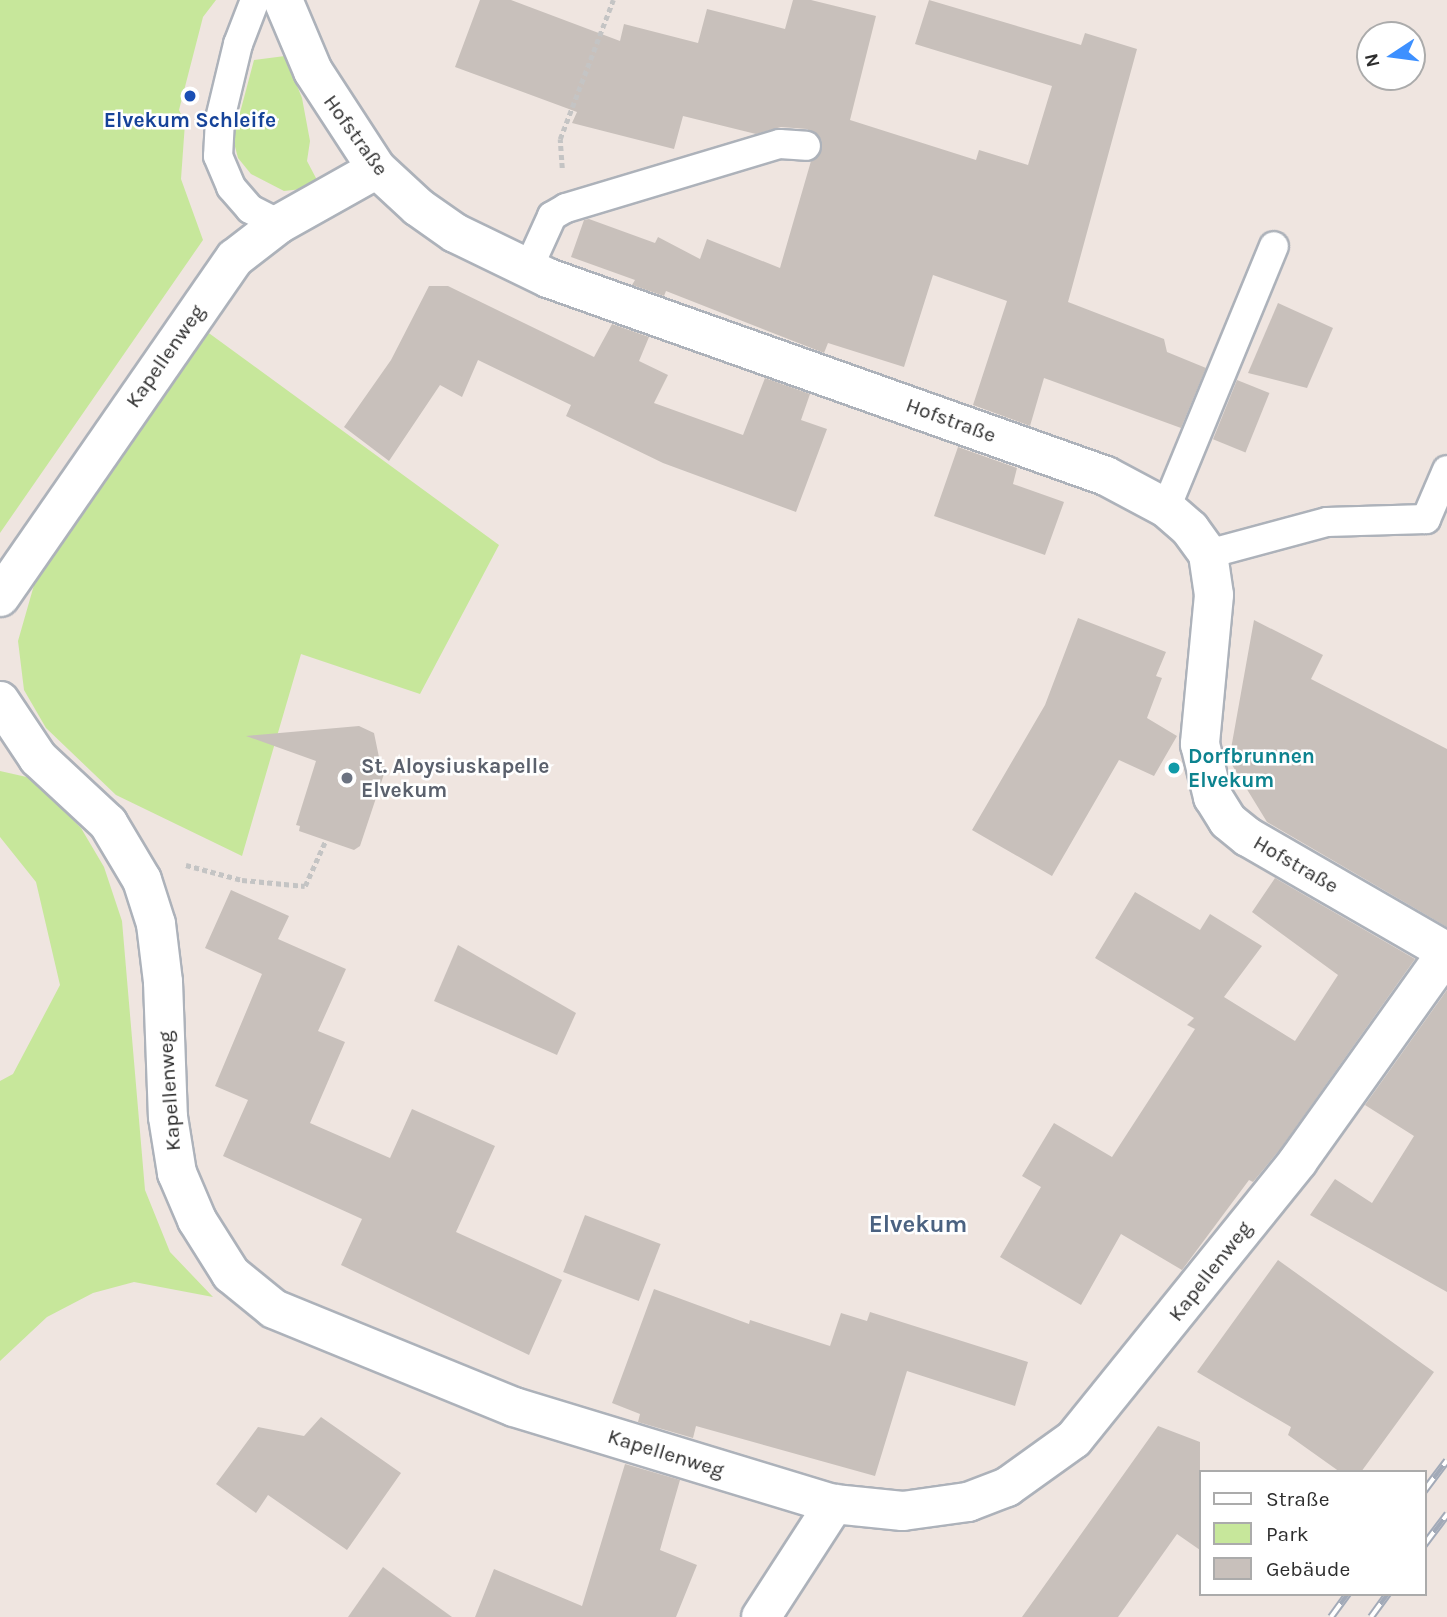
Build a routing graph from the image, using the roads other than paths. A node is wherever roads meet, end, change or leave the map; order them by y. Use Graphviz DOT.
graph roads {
  1 [pos="255,0"];
  2 [pos="284,0"];
  3 [pos="806,146"];
  4 [pos="377,169"];
  5 [pos="279,224"];
  6 [pos="1274,246"];
  7 [pos="528,269"];
  8 [pos="1447,470"];
  9 [pos="1166,508"];
  10 [pos="1208,554"];
  11 [pos="0,595"];
  12 [pos="0,701"];
  13 [pos="0,750"];
  14 [pos="38,758"];
  15 [pos="1447,952"];
  16 [pos="834,1504"];
  17 [pos="761,1617"];
  1 -- 5 [label="lane"];
  2 -- 4 [label="street, Hofstraße"];
  3 -- 7 [label="lane"];
  4 -- 5 [label="street, Kapellenweg"];
  4 -- 7 [label="street, Hofstraße"];
  5 -- 11 [label="street, Kapellenweg"];
  6 -- 9 [label="lane"];
  7 -- 9 [label="street, Hofstraße"];
  8 -- 10 [label="lane"];
  9 -- 10 [label="street, Hofstraße"];
  10 -- 15 [label="street, Hofstraße"];
  12 -- 14 [label="street, Kapellenweg"];
  13 -- 14 [label="street"];
  14 -- 16 [label="street, Kapellenweg"];
  15 -- 16 [label="street, Kapellenweg"];
  16 -- 17 [label="street"];
}
